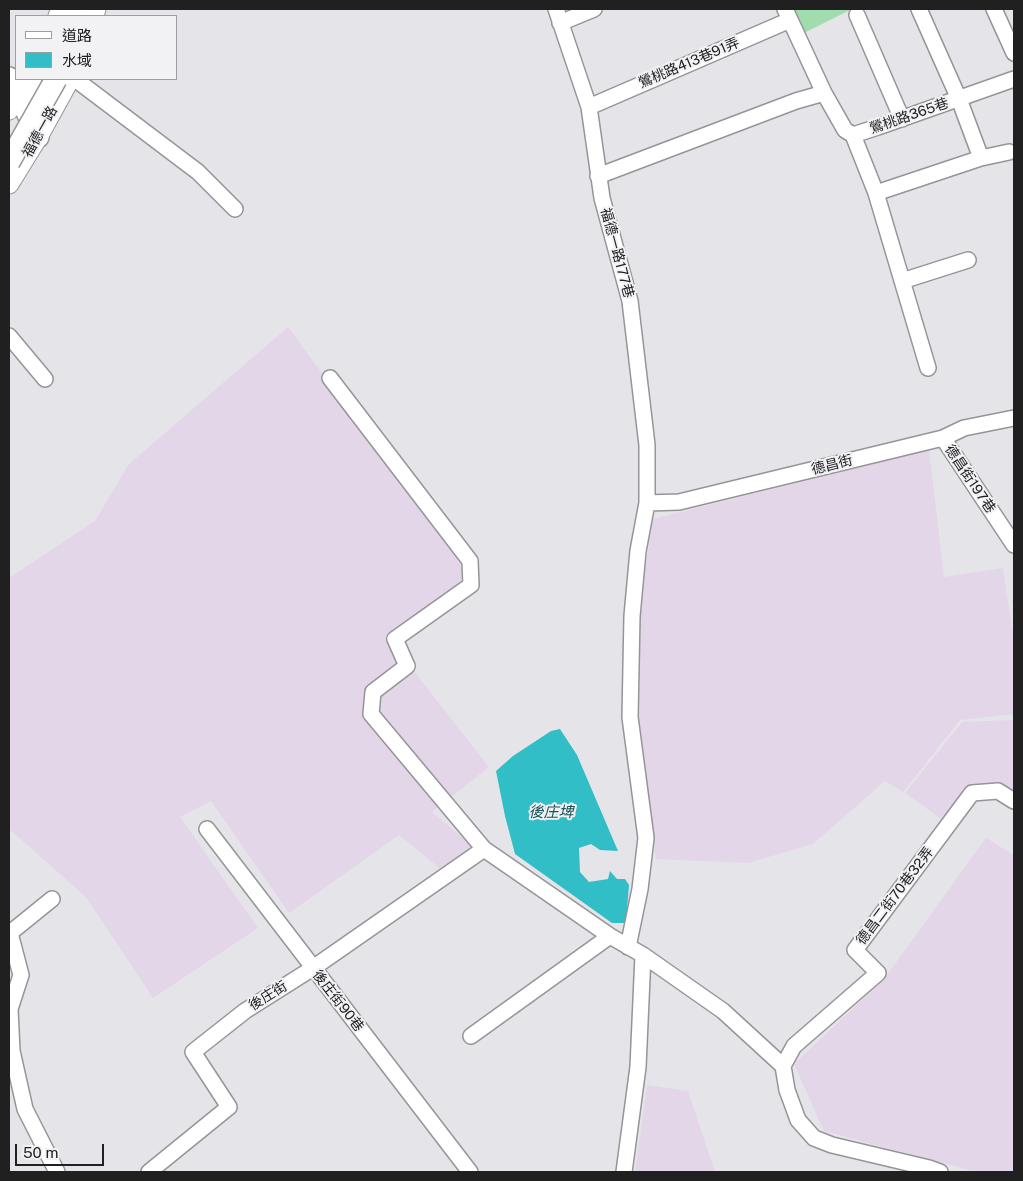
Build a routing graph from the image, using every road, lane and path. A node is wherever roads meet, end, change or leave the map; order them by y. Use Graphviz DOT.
graph roads {
  1 [pos="594,9"];
  2 [pos="919,9"];
  3 [pos="994,9"];
  4 [pos="787,14"];
  5 [pos="857,15"];
  6 [pos="558,16"];
  7 [pos="1014,53"];
  8 [pos="1014,79"];
  9 [pos="41,80"];
  10 [pos="76,80"];
  11 [pos="63,83"];
  12 [pos="19,88"];
  13 [pos="824,93"];
  14 [pos="959,99"];
  15 [pos="589,107"];
  16 [pos="902,119"];
  17 [pos="853,135"];
  18 [pos="38,137"];
  19 [pos="9,139"];
  20 [pos="1009,152"];
  21 [pos="981,158"];
  22 [pos="9,162"];
  23 [pos="598,176"];
  24 [pos="9,184"];
  25 [pos="876,193"];
  26 [pos="235,210"];
  27 [pos="968,260"];
  28 [pos="902,281"];
  29 [pos="9,336"];
  30 [pos="928,368"];
  31 [pos="330,378"];
  32 [pos="45,379"];
  33 [pos="1014,418"];
  34 [pos="943,438"];
  35 [pos="647,503"];
  36 [pos="1014,545"];
  37 [pos="1014,801"];
  38 [pos="207,829"];
  39 [pos="484,849"];
  40 [pos="52,899"];
  41 [pos="610,936"];
  42 [pos="628,947"];
  43 [pos="643,955"];
  44 [pos="313,968"];
  45 [pos="471,1036"];
  46 [pos="783,1066"];
  47 [pos="58,1172"];
  48 [pos="149,1172"];
  49 [pos="470,1172"];
  50 [pos="624,1172"];
  51 [pos="940,1172"];
  1 -- 6 [label="street"];
  2 -- 14 [label="street"];
  3 -- 7 [label="street"];
  4 -- 13 [label="street, 鶯桃路365巷"];
  4 -- 15 [label="street, 鶯桃路413巷91弄"];
  5 -- 16 [label="street"];
  6 -- 15 [label="street, 福德一路177巷"];
  8 -- 14 [label="street, 鶯桃路365巷"];
  9 -- 19 [label="highway"];
  10 -- 26 [label="street"];
  11 -- 12 [label="main road"];
  11 -- 18 [label="main road, 福德一路"];
  11 -- 22 [label="highway, bridge"];
  12 -- 18 [label="highway"];
  13 -- 17 [label="street, 鶯桃路365巷"];
  13 -- 23 [label="street"];
  14 -- 16 [label="street, 鶯桃路365巷"];
  14 -- 21 [label="street"];
  15 -- 23 [label="street, 福德一路177巷"];
  16 -- 17 [label="street, 鶯桃路365巷"];
  17 -- 25 [label="street"];
  18 -- 24 [label="main road, 福德一路"];
  20 -- 21 [label="street"];
  21 -- 25 [label="street"];
  23 -- 35 [label="street, 福德一路177巷"];
  25 -- 28 [label="street"];
  27 -- 28 [label="street"];
  28 -- 30 [label="street"];
  29 -- 32 [label="street"];
  31 -- 39 [label="street"];
  33 -- 34 [label="street, 德昌街"];
  34 -- 35 [label="street, 德昌街"];
  34 -- 36 [label="street, 德昌街197巷"];
  35 -- 42 [label="street, 福德一路177巷"];
  37 -- 46 [label="street, 德昌二街70巷32弄"];
  38 -- 44 [label="street, 後庄街90巷"];
  39 -- 41 [label="street"];
  39 -- 44 [label="street, 後庄街"];
  40 -- 47 [label="street"];
  41 -- 42 [label="street"];
  41 -- 45 [label="street"];
  42 -- 43 [label="street"];
  43 -- 46 [label="street"];
  43 -- 50 [label="street"];
  44 -- 48 [label="street, 後庄街"];
  44 -- 49 [label="street, 後庄街90巷"];
  46 -- 51 [label="street"];
}
